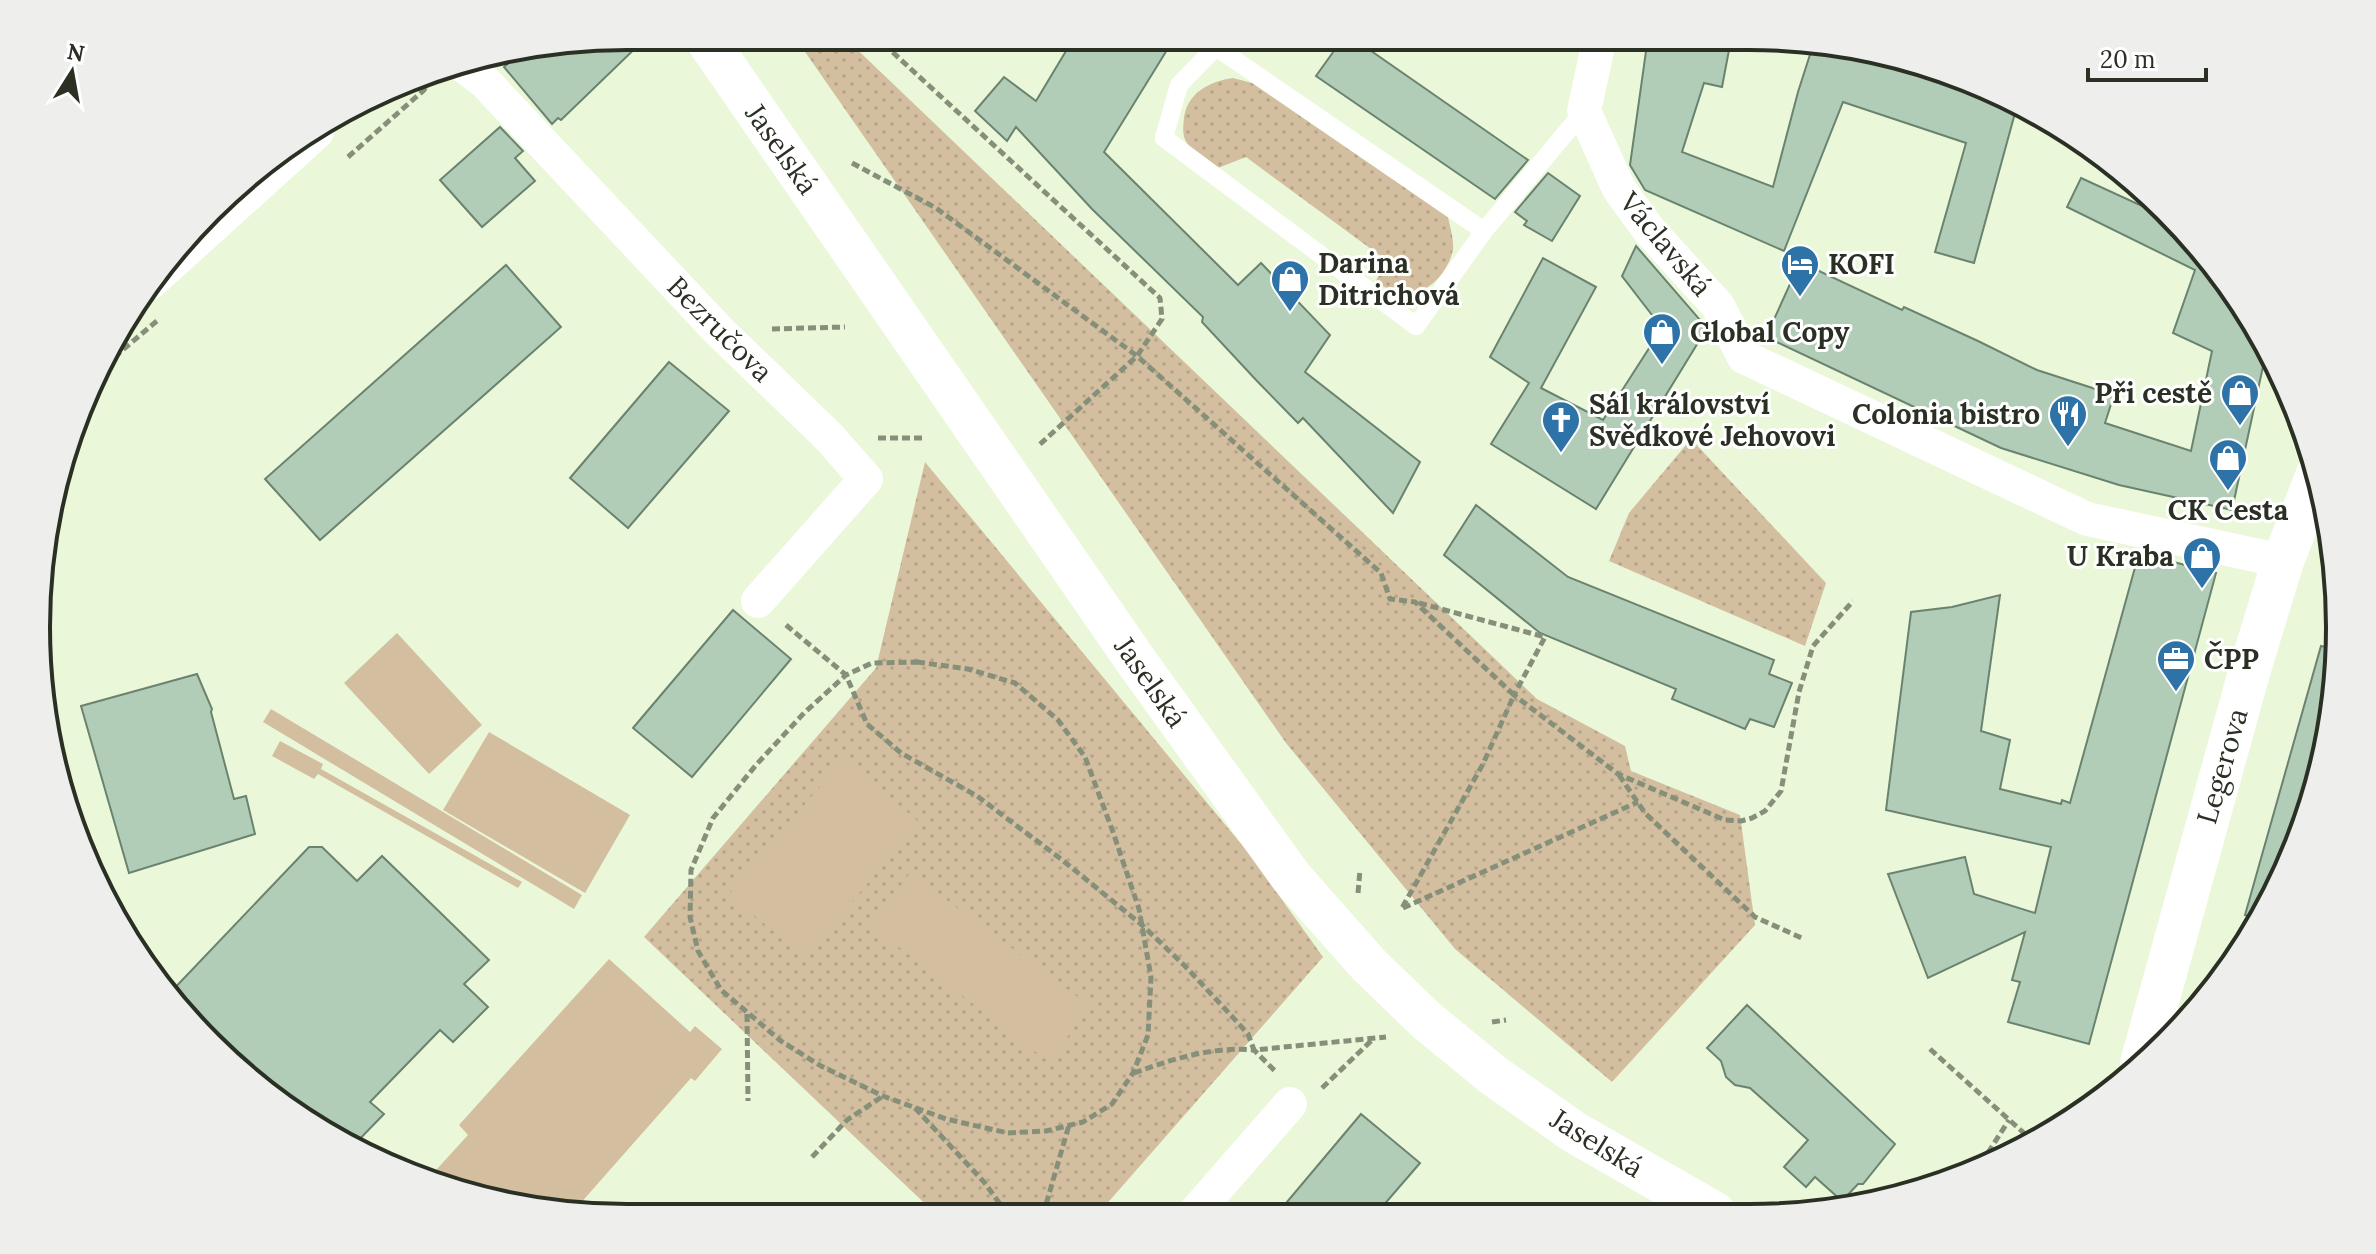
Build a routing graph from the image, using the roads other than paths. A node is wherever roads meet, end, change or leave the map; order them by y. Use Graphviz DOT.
graph roads {
  1 [pos="714,50"];
  2 [pos="1213,50"];
  3 [pos="1220,50"];
  4 [pos="1597,50"];
  5 [pos="472,72"];
  6 [pos="1584,111"];
  7 [pos="276,169"];
  8 [pos="210,229"];
  9 [pos="1484,231"];
  10 [pos="2310,493"];
  11 [pos="2283,561"];
  12 [pos="758,601"];
  13 [pos="2145,1046"];
  14 [pos="1298,1104"];
  15 [pos="1203,1204"];
  16 [pos="1699,1204"];
  1 -- 16 [label="street, Jaselská"];
  2 -- 9 [label="lane"];
  3 -- 9 [label="lane"];
  4 -- 6 [label="street"];
  5 -- 12 [label="street, Bezručova"];
  6 -- 9 [label="lane"];
  6 -- 11 [label="street, Václavská"];
  7 -- 8 [label="street"];
  10 -- 11 [label="street, Legerova"];
  11 -- 13 [label="street, Legerova"];
  14 -- 15 [label="street"];
}
